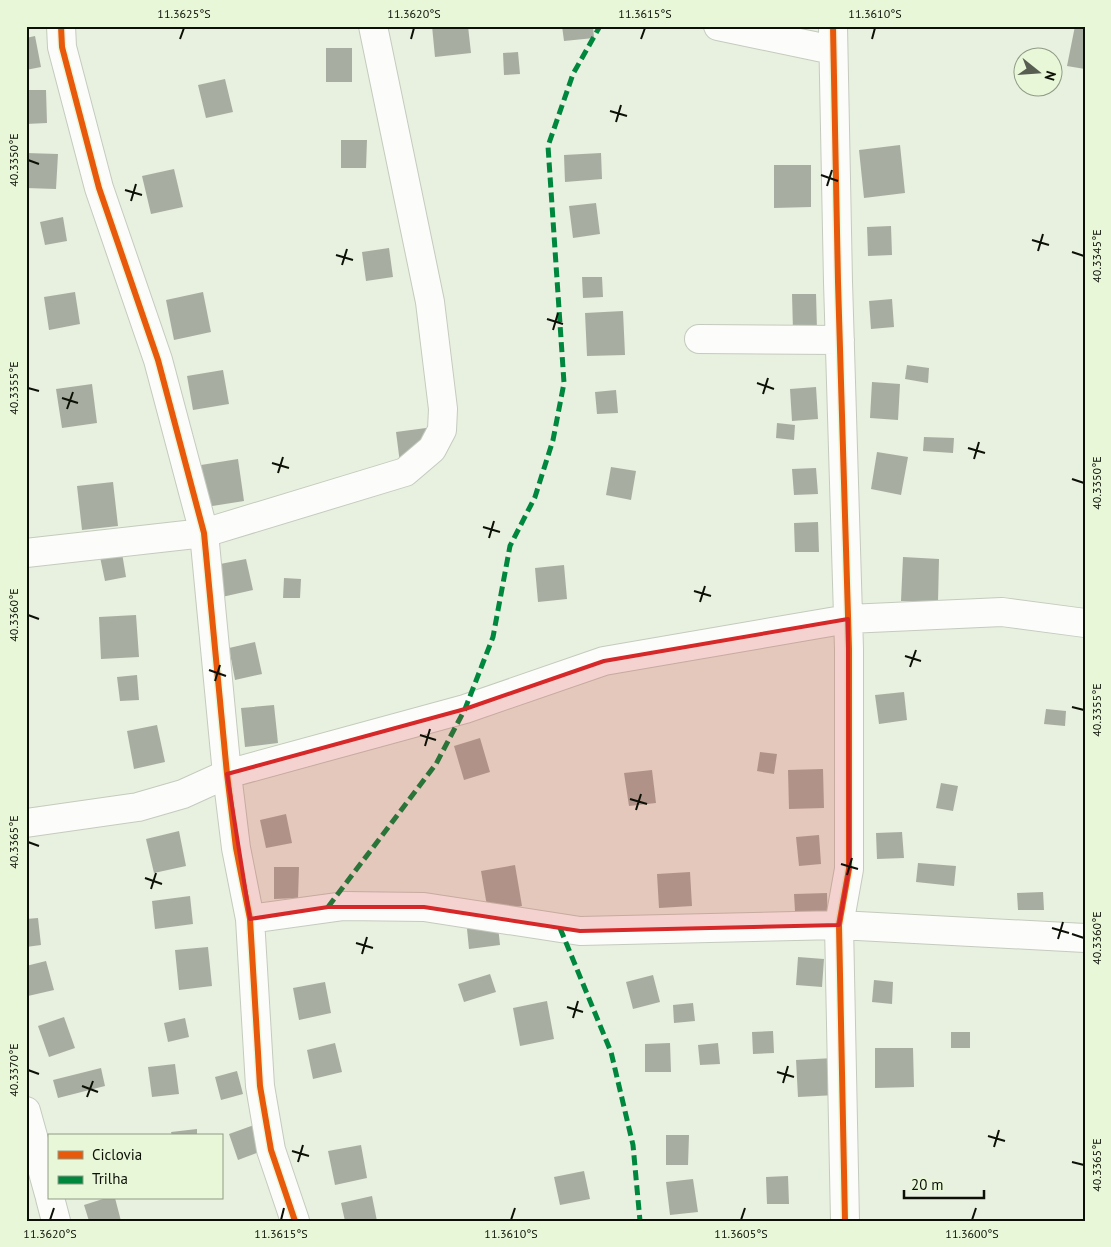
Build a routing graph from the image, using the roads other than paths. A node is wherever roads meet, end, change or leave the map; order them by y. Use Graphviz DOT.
graph roads {
  1 [pos="61,26"];
  2 [pos="372,26"];
  3 [pos="718,26"];
  4 [pos="833,38"];
  5 [pos="699,339"];
  6 [pos="840,340"];
  7 [pos="204,532"];
  8 [pos="26,553"];
  9 [pos="848,619"];
  10 [pos="1085,623"];
  11 [pos="227,774"];
  12 [pos="26,823"];
  13 [pos="250,919"];
  14 [pos="839,925"];
  15 [pos="1085,938"];
  16 [pos="26,1111"];
  17 [pos="48,1190"];
  18 [pos="51,1200"];
  19 [pos="56,1221"];
  20 [pos="295,1221"];
  21 [pos="845,1221"];
  1 -- 7 [label="street"];
  2 -- 7 [label="street"];
  3 -- 4 [label="street"];
  4 -- 6 [label="street"];
  5 -- 6 [label="street"];
  6 -- 9 [label="street"];
  7 -- 8 [label="street"];
  7 -- 11 [label="street"];
  9 -- 10 [label="street"];
  9 -- 11 [label="street"];
  9 -- 14 [label="street"];
  11 -- 12 [label="street"];
  11 -- 13 [label="street"];
  13 -- 14 [label="street"];
  13 -- 20 [label="street"];
  14 -- 15 [label="street"];
  14 -- 21 [label="street"];
  16 -- 17 [label="street"];
  18 -- 19 [label="street"];
}
